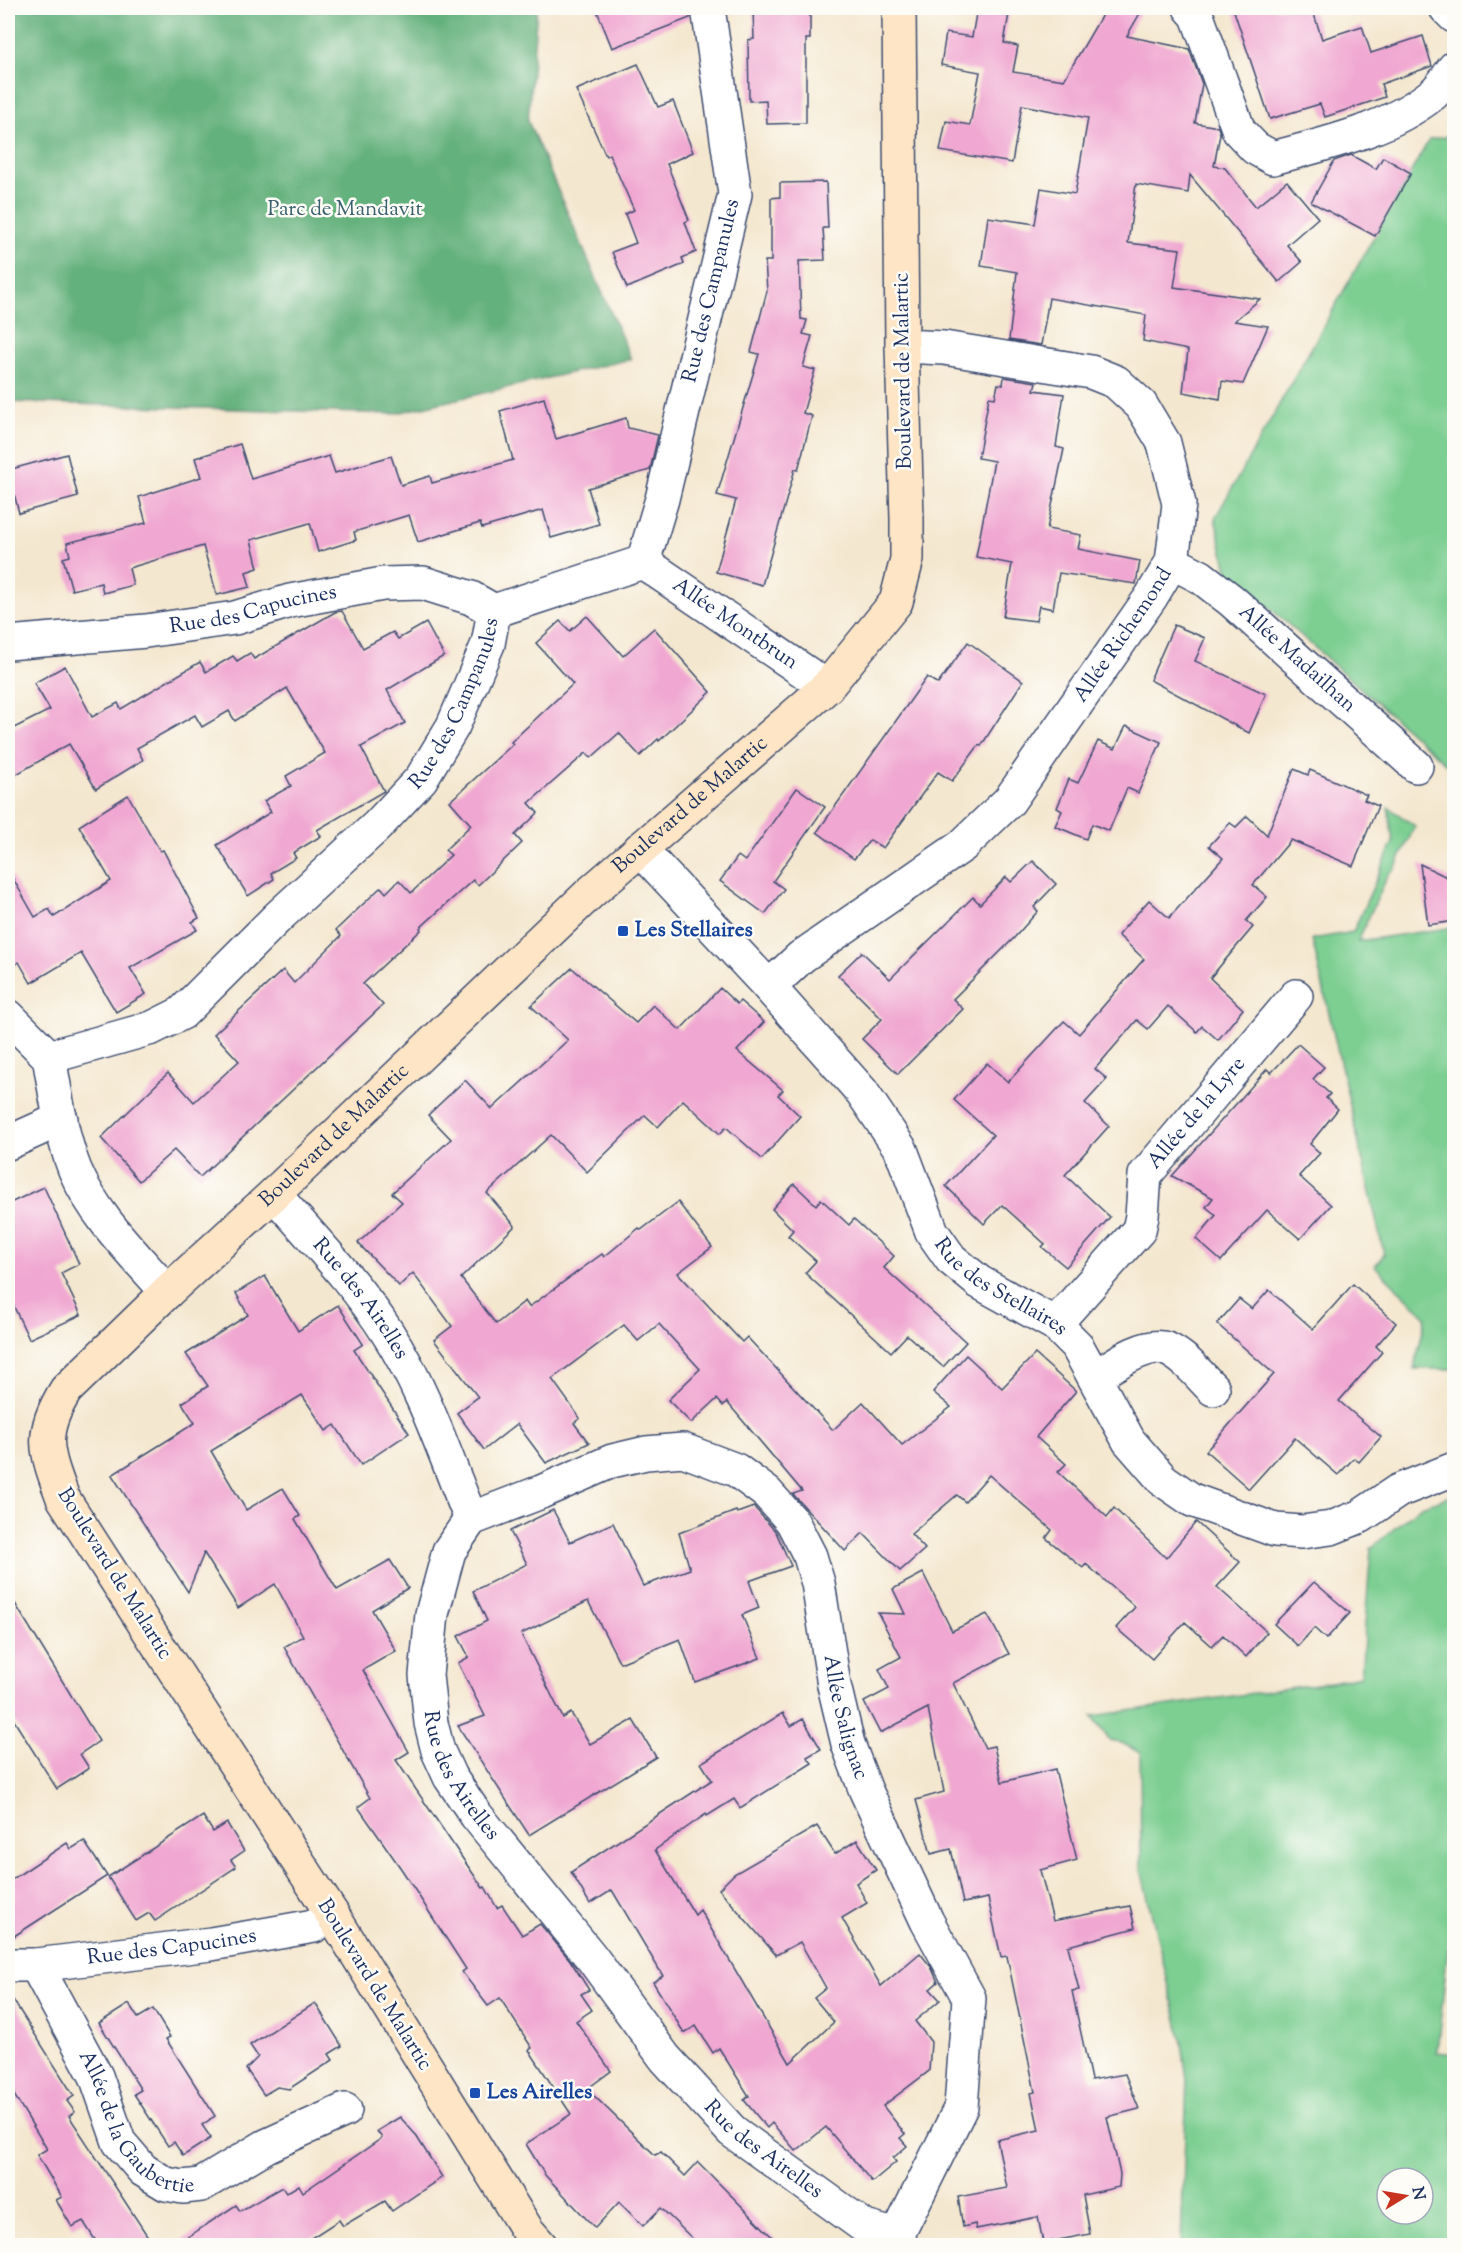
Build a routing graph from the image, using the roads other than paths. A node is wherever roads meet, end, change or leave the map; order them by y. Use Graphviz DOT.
graph roads {
  1 [pos="708,8"];
  2 [pos="899,8"];
  3 [pos="1190,8"];
  4 [pos="1446,8"];
  5 [pos="1455,16"];
  6 [pos="1455,68"];
  7 [pos="902,346"];
  8 [pos="643,562"];
  9 [pos="1172,562"];
  10 [pos="494,611"];
  11 [pos="8,643"];
  12 [pos="827,687"];
  13 [pos="1416,766"];
  14 [pos="640,849"];
  15 [pos="769,987"];
  16 [pos="1296,996"];
  17 [pos="8,1016"];
  18 [pos="49,1057"];
  19 [pos="61,1119"];
  20 [pos="8,1143"];
  21 [pos="274,1194"];
  22 [pos="167,1292"];
  23 [pos="1055,1324"];
  24 [pos="1095,1377"];
  25 [pos="1213,1389"];
  26 [pos="1455,1469"];
  27 [pos="471,1519"];
  28 [pos="332,1914"];
  29 [pos="22,1965"];
  30 [pos="345,2110"];
  31 [pos="899,2241"];
  32 [pos="541,2246"];
  1 -- 8 [label="street, Rue des Campanules"];
  2 -- 7 [label="street, Boulevard de Malartic"];
  3 -- 6 [label="street"];
  4 -- 5 [label="street"];
  7 -- 9 [label="street, Allée Richemond"];
  7 -- 12 [label="street, Boulevard de Malartic"];
  8 -- 10 [label="street, Rue des Campanules"];
  8 -- 12 [label="street, Allée Montbrun"];
  9 -- 13 [label="street, Allée Madailhan"];
  9 -- 15 [label="street, Allée Richemond"];
  10 -- 11 [label="street, Rue des Capucines"];
  10 -- 18 [label="street, Rue des Campanules"];
  12 -- 14 [label="street, Boulevard de Malartic"];
  14 -- 15 [label="street, Rue des Stellaires"];
  14 -- 21 [label="street, Boulevard de Malartic"];
  15 -- 23 [label="street, Rue des Stellaires"];
  16 -- 23 [label="street, Allée de la Lyre"];
  17 -- 18 [label="street"];
  18 -- 19 [label="street"];
  19 -- 20 [label="street"];
  19 -- 22 [label="street"];
  21 -- 22 [label="street, Boulevard de Malartic"];
  21 -- 27 [label="street, Rue des Airelles"];
  22 -- 28 [label="street, Boulevard de Malartic"];
  23 -- 24 [label="street, Rue des Stellaires"];
  24 -- 25 [label="street"];
  24 -- 26 [label="street, Rue des Stellaires"];
  27 -- 31 [label="street, Rue des Airelles"];
  27 -- 31 [label="street, Allée Salignac"];
  28 -- 29 [label="street, Rue des Capucines"];
  28 -- 32 [label="street, Boulevard de Malartic"];
  29 -- 30 [label="street, Allée de la Gaubertie"];
}
